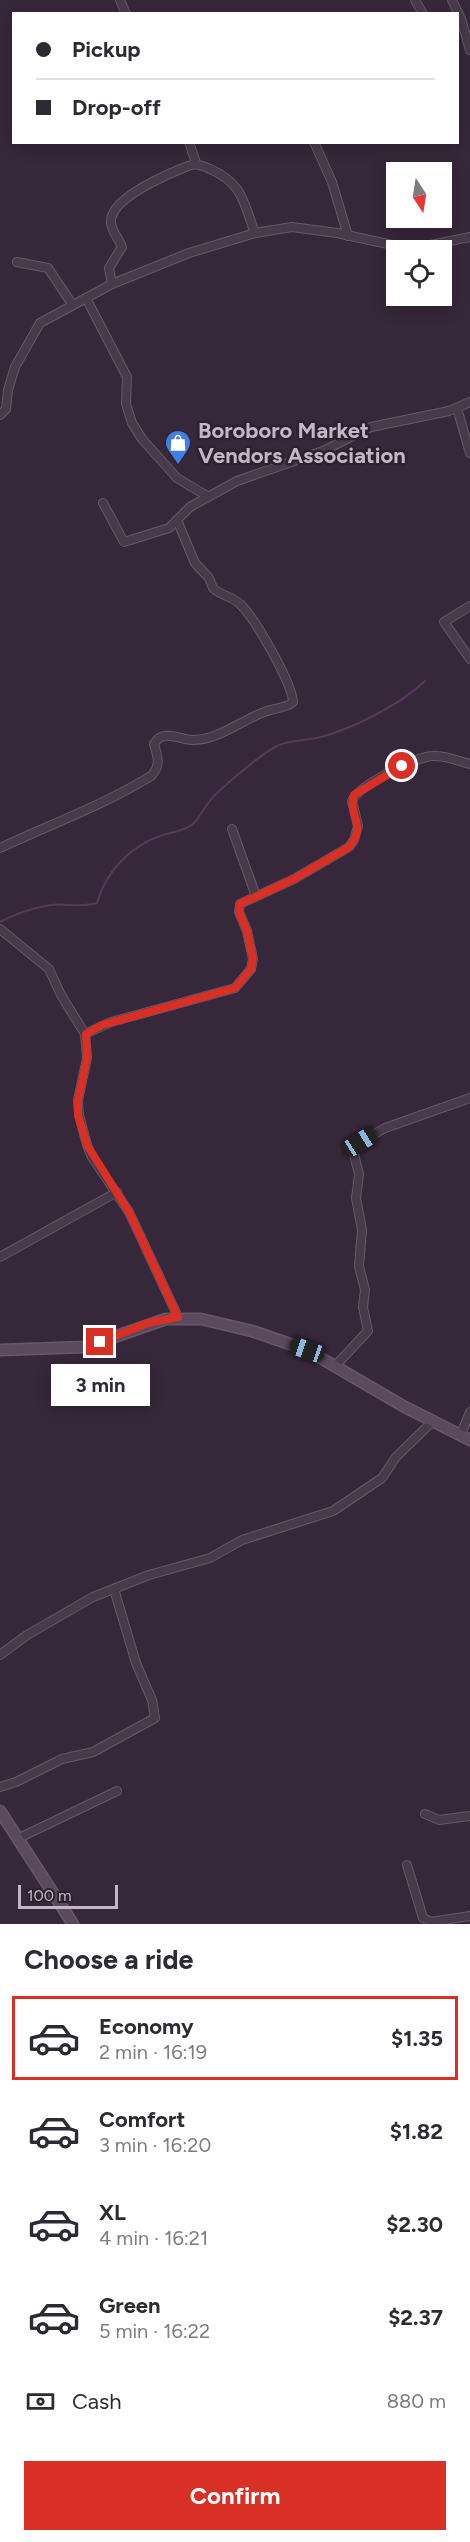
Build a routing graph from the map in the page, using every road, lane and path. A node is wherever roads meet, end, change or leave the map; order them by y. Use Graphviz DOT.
graph roads {
  1 [pos="463,19"];
  2 [pos="470,50"];
  3 [pos="190,144"];
  4 [pos="315,144"];
  5 [pos="196,163"];
  6 [pos="255,233"];
  7 [pos="348,236"];
  8 [pos="470,237"];
  9 [pos="17,262"];
  10 [pos="112,284"];
  11 [pos="86,298"];
  12 [pos="72,304"];
  13 [pos="470,402"];
  14 [pos="457,408"];
  15 [pos="0,415"];
  16 [pos="470,453"];
  17 [pos="207,496"];
  18 [pos="103,503"];
  19 [pos="177,520"];
  20 [pos="470,606"];
  21 [pos="470,659"];
  22 [pos="470,764"];
  23 [pos="232,829"];
  24 [pos="0,848"];
  25 [pos="256,896"];
  26 [pos="0,929"];
  27 [pos="86,1034"];
  28 [pos="470,1098"];
  29 [pos="117,1192"];
  30 [pos="0,1257"];
  31 [pos="178,1317"];
  32 [pos="0,1350"];
  33 [pos="336,1365"];
  34 [pos="470,1413"];
  35 [pos="433,1421"];
  36 [pos="465,1437"];
  37 [pos="114,1589"];
  38 [pos="0,1655"];
  39 [pos="0,1787"];
  40 [pos="117,1791"];
  41 [pos="0,1811"];
  42 [pos="425,1814"];
  43 [pos="470,1816"];
  44 [pos="19,1838"];
  45 [pos="407,1865"];
  46 [pos="470,1916"];
  47 [pos="73,1924"];
  1 -- 2 [label="street"];
  3 -- 5 [label="street"];
  4 -- 7 [label="street"];
  5 -- 6 [label="street"];
  5 -- 10 [label="street"];
  6 -- 7 [label="street"];
  6 -- 10 [label="street"];
  7 -- 8 [label="street"];
  9 -- 12 [label="street"];
  10 -- 11 [label="street"];
  11 -- 12 [label="street"];
  11 -- 17 [label="street"];
  12 -- 15 [label="street"];
  13 -- 14 [label="street"];
  14 -- 16 [label="street"];
  14 -- 17 [label="street"];
  17 -- 19 [label="street"];
  18 -- 19 [label="street"];
  19 -- 24 [label="street"];
  20 -- 21 [label="street"];
  22 -- 25 [label="street"];
  23 -- 25 [label="street"];
  25 -- 27 [label="street"];
  26 -- 27 [label="street"];
  27 -- 29 [label="street"];
  28 -- 33 [label="street"];
  29 -- 30 [label="street"];
  29 -- 31 [label="street"];
  31 -- 32 [label="street"];
  31 -- 33 [label="street"];
  33 -- 35 [label="street"];
  34 -- 36 [label="street"];
  35 -- 36 [label="street"];
  35 -- 37 [label="street"];
  37 -- 38 [label="street"];
  37 -- 39 [label="street"];
  40 -- 44 [label="street"];
  41 -- 44 [label="street"];
  42 -- 43 [label="street"];
  44 -- 47 [label="street"];
  45 -- 46 [label="street"];
}
